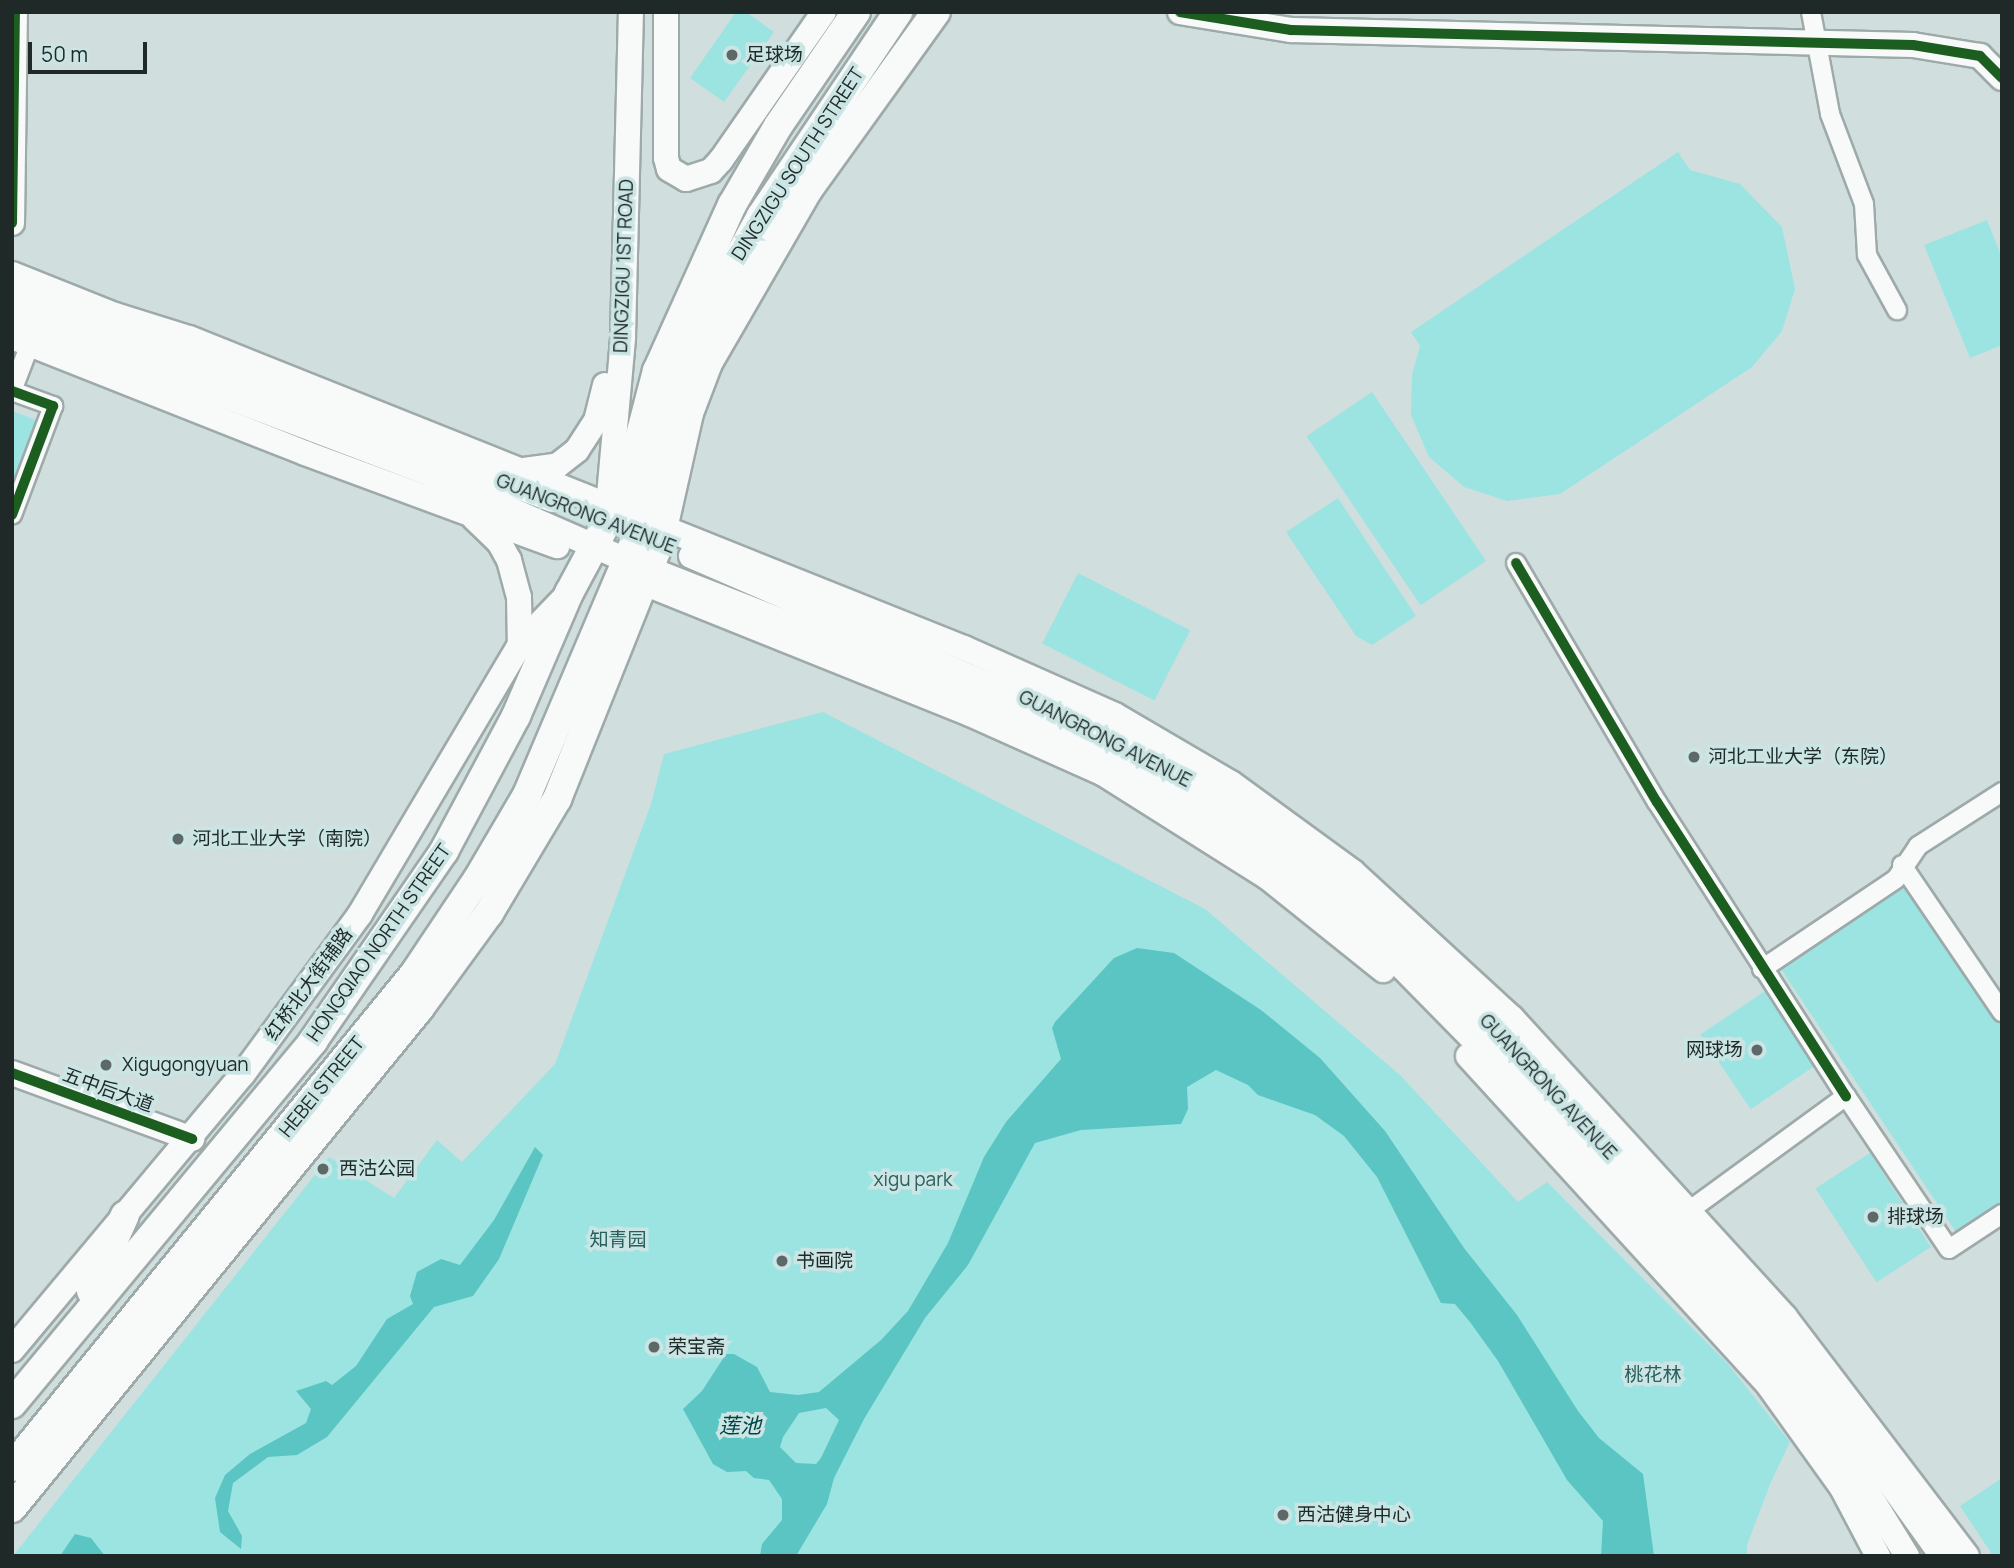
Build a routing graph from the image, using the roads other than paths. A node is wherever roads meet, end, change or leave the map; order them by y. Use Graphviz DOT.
graph roads {
  1 [pos="15,12"];
  2 [pos="631,12"];
  3 [pos="666,12"];
  4 [pos="824,12"];
  5 [pos="856,12"];
  6 [pos="898,12"];
  7 [pos="936,12"];
  8 [pos="1180,12"];
  9 [pos="1811,12"];
  10 [pos="1814,44"];
  11 [pos="2002,78"];
  12 [pos="12,223"];
  13 [pos="12,274"];
  14 [pos="12,296"];
  15 [pos="623,299"];
  16 [pos="1897,310"];
  17 [pos="12,315"];
  18 [pos="21,340"];
  19 [pos="12,391"];
  20 [pos="523,470"];
  21 [pos="462,510"];
  22 [pos="610,511"];
  23 [pos="12,515"];
  24 [pos="651,531"];
  25 [pos="591,552"];
  26 [pos="1516,563"];
  27 [pos="635,571"];
  28 [pos="569,593"];
  29 [pos="520,645"];
  30 [pos="516,716"];
  31 [pos="2002,792"];
  32 [pos="1902,866"];
  33 [pos="1762,969"];
  34 [pos="2002,1012"];
  35 [pos="12,1073"];
  36 [pos="1846,1096"];
  37 [pos="192,1139"];
  38 [pos="2002,1214"];
  39 [pos="125,1215"];
  40 [pos="1665,1228"];
  41 [pos="78,1320"];
  42 [pos="12,1350"];
  43 [pos="39,1368"];
  44 [pos="12,1392"];
  45 [pos="12,1404"];
  46 [pos="54,1420"];
  47 [pos="12,1467"];
  48 [pos="12,1489"];
  49 [pos="12,1508"];
  50 [pos="1873,1551"];
  51 [pos="1907,1556"];
  52 [pos="1942,1556"];
  53 [pos="1967,1556"];
  1 -- 12 [label="main road"];
  2 -- 15 [label="main road, DINGZIGU 1ST ROAD"];
  3 -- 4 [label="main road"];
  5 -- 22 [label="main road, DINGZIGU SOUTH STREET"];
  6 -- 24 [label="main road, DINGZIGU SOUTH STREET"];
  7 -- 24 [label="main road"];
  8 -- 10 [label="main road"];
  9 -- 10 [label="street"];
  10 -- 11 [label="main road"];
  10 -- 16 [label="street"];
  13 -- 20 [label="main road"];
  14 -- 22 [label="main road, GUANGRONG AVENUE"];
  15 -- 20 [label="main road"];
  15 -- 22 [label="main road, DINGZIGU 1ST ROAD"];
  17 -- 25 [label="main road"];
  18 -- 19 [label="street"];
  18 -- 21 [label="main road"];
  19 -- 23 [label="street"];
  20 -- 22 [label="main road"];
  21 -- 25 [label="main road"];
  21 -- 29 [label="main road"];
  22 -- 24 [label="main road, GUANGRONG AVENUE"];
  22 -- 25 [label="main road, HONGQIAO NORTH STREET"];
  24 -- 27 [label="main road"];
  24 -- 40 [label="main road, GUANGRONG AVENUE"];
  25 -- 27 [label="main road"];
  25 -- 28 [label="main road, HONGQIAO NORTH STREET"];
  26 -- 33 [label="street"];
  27 -- 40 [label="main road"];
  27 -- 46 [label="main road, HEBEI STREET"];
  27 -- 49 [label="main road"];
  28 -- 29 [label="main road, 红桥北大街辅路"];
  28 -- 30 [label="main road, HONGQIAO NORTH STREET"];
  29 -- 30 [label="main road"];
  29 -- 37 [label="main road, 红桥北大街辅路"];
  30 -- 41 [label="main road, HONGQIAO NORTH STREET"];
  31 -- 32 [label="street"];
  32 -- 33 [label="street"];
  32 -- 34 [label="street"];
  33 -- 36 [label="street"];
  35 -- 37 [label="main road, 五中后大道"];
  36 -- 38 [label="street"];
  36 -- 40 [label="street"];
  37 -- 39 [label="main road, 红桥北大街辅路"];
  39 -- 41 [label="main road"];
  39 -- 42 [label="main road, 红桥北大街辅路"];
  40 -- 50 [label="main road"];
  40 -- 51 [label="main road, GUANGRONG AVENUE"];
  40 -- 52 [label="main road, GUANGRONG AVENUE"];
  40 -- 53 [label="main road"];
  41 -- 43 [label="main road"];
  43 -- 44 [label="main road"];
  43 -- 45 [label="main road"];
  46 -- 47 [label="main road, HEBEI STREET"];
  46 -- 48 [label="main road"];
}
